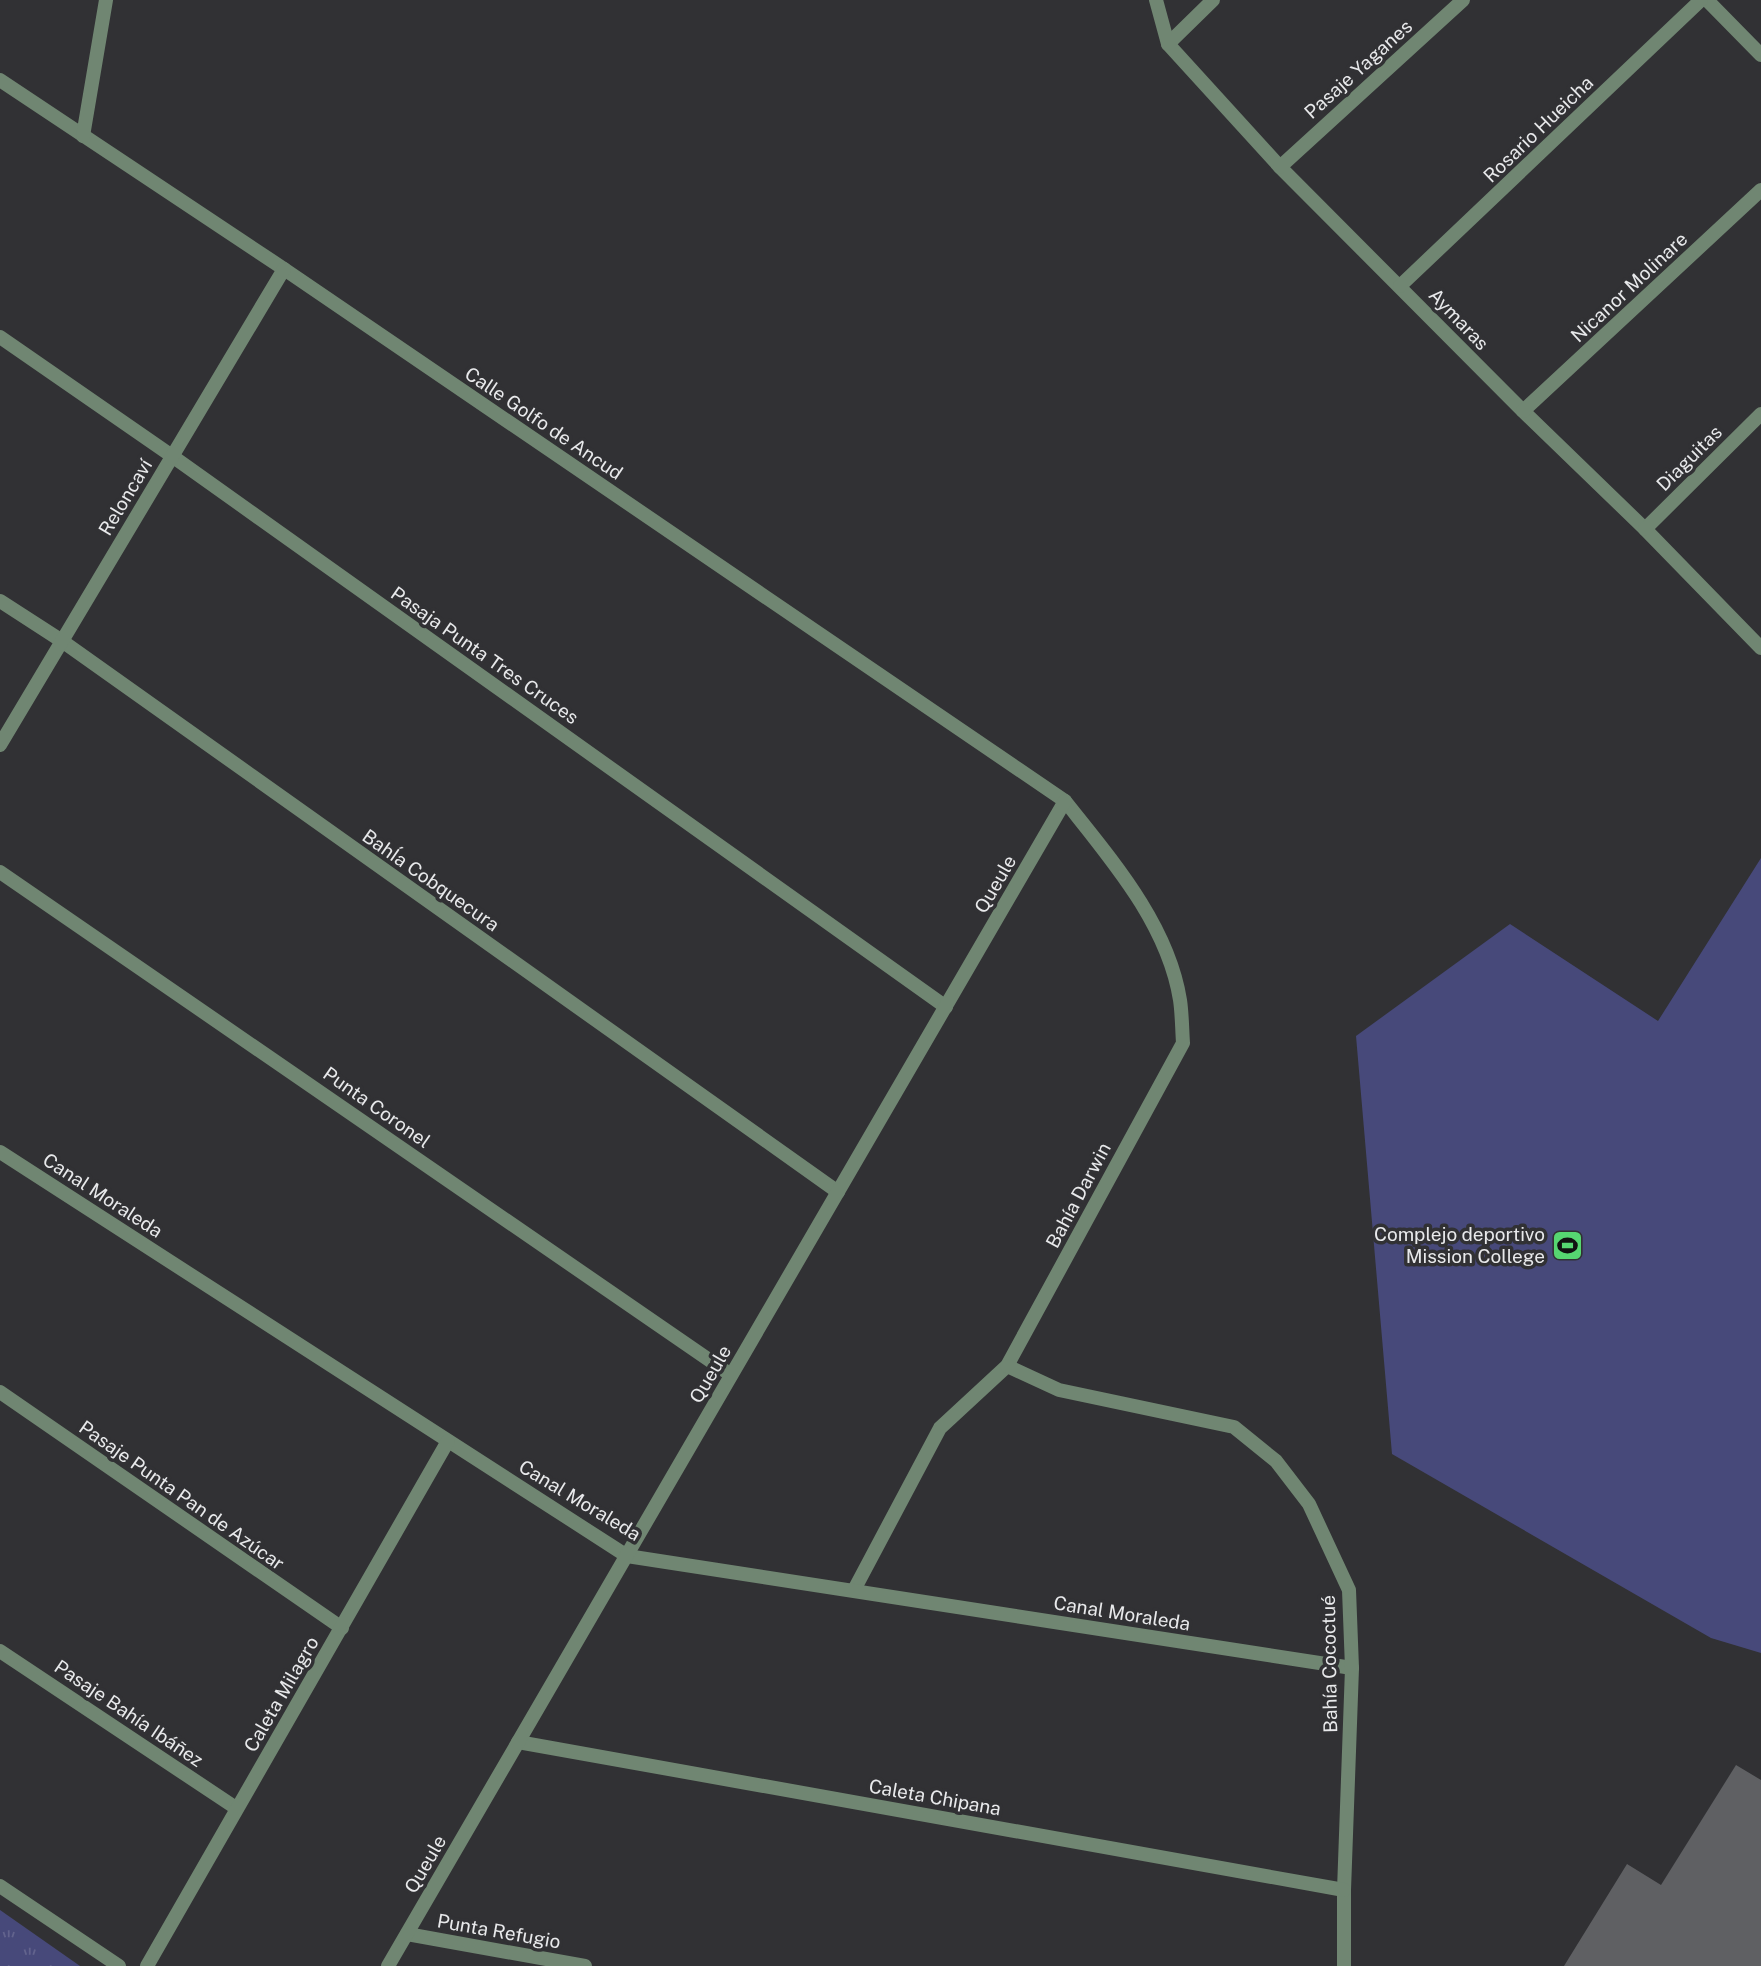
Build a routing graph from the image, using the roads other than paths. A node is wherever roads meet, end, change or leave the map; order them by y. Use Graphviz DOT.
graph roads {
  1 [pos="106,0"];
  2 [pos="1156,0"];
  3 [pos="1213,0"];
  4 [pos="1463,0"];
  5 [pos="1702,0"];
  6 [pos="1707,0"];
  7 [pos="1168,44"];
  8 [pos="1761,55"];
  9 [pos="0,80"];
  10 [pos="83,136"];
  11 [pos="1280,167"];
  12 [pos="1761,190"];
  13 [pos="284,269"];
  14 [pos="1400,286"];
  15 [pos="0,337"];
  16 [pos="1523,411"];
  17 [pos="1761,414"];
  18 [pos="172,456"];
  19 [pos="1645,529"];
  20 [pos="0,601"];
  21 [pos="62,641"];
  22 [pos="1761,648"];
  23 [pos="0,745"];
  24 [pos="1065,802"];
  25 [pos="0,872"];
  26 [pos="946,1006"];
  27 [pos="0,1152"];
  28 [pos="838,1192"];
  29 [pos="1007,1366"];
  30 [pos="731,1375"];
  31 [pos="0,1392"];
  32 [pos="448,1441"];
  33 [pos="627,1556"];
  34 [pos="854,1590"];
  35 [pos="342,1628"];
  36 [pos="0,1651"];
  37 [pos="1352,1668"];
  38 [pos="518,1742"];
  39 [pos="236,1808"];
  40 [pos="0,1886"];
  41 [pos="1344,1889"];
  42 [pos="407,1934"];
  43 [pos="119,1966"];
  44 [pos="147,1966"];
  45 [pos="388,1966"];
  46 [pos="584,1966"];
  47 [pos="1344,1966"];
  1 -- 10 [label="street"];
  2 -- 7 [label="street, Aymaras"];
  3 -- 7 [label="street"];
  4 -- 11 [label="street, Pasaje Yaganes"];
  5 -- 14 [label="street, Rosario Hueicha"];
  6 -- 8 [label="street"];
  7 -- 11 [label="street, Aymaras"];
  9 -- 10 [label="street, Calle Golfo de Ancud"];
  10 -- 13 [label="street, Calle Golfo de Ancud"];
  11 -- 14 [label="street, Aymaras"];
  12 -- 16 [label="street, Nicanor Molinare"];
  13 -- 18 [label="street, Reloncaví"];
  13 -- 24 [label="street, Calle Golfo de Ancud"];
  14 -- 16 [label="street, Aymaras"];
  15 -- 18 [label="street, Pasaja Punta Tres Cruces"];
  16 -- 19 [label="street, Aymaras"];
  17 -- 19 [label="street, Diaguitas"];
  18 -- 21 [label="street, Reloncaví"];
  18 -- 26 [label="street, Pasaja Punta Tres Cruces"];
  19 -- 22 [label="street, Aymaras"];
  20 -- 21 [label="street, BahÍa Cobquecura"];
  21 -- 23 [label="street, Reloncaví"];
  21 -- 28 [label="street, BahÍa Cobquecura"];
  24 -- 26 [label="street, Queule"];
  24 -- 29 [label="street, Bahía Darwin"];
  25 -- 30 [label="street, Punta Coronel"];
  26 -- 28 [label="street, Queule"];
  27 -- 32 [label="street, Canal Moraleda"];
  28 -- 30 [label="street, Queule"];
  29 -- 34 [label="street, Bahía Darwin"];
  29 -- 37 [label="street, Bahía Cococtué"];
  30 -- 33 [label="street, Queule"];
  31 -- 35 [label="street, Pasaje Punta Pan de Azúcar"];
  32 -- 33 [label="street, Canal Moraleda"];
  32 -- 35 [label="street, Caleta Milagro"];
  33 -- 34 [label="street, Canal Moraleda"];
  33 -- 38 [label="street, Queule"];
  34 -- 37 [label="street, Canal Moraleda"];
  35 -- 39 [label="street, Caleta Milagro"];
  36 -- 39 [label="street, Pasaje Bahía Ibáñez"];
  37 -- 41 [label="street, Bahía Cococtué"];
  38 -- 41 [label="street, Caleta Chipana"];
  38 -- 42 [label="street, Queule"];
  39 -- 44 [label="street, Caleta Milagro"];
  40 -- 43 [label="street"];
  41 -- 47 [label="street, Bahía Cococtué"];
  42 -- 45 [label="street, Queule"];
  42 -- 46 [label="street, Punta Refugio"];
}
